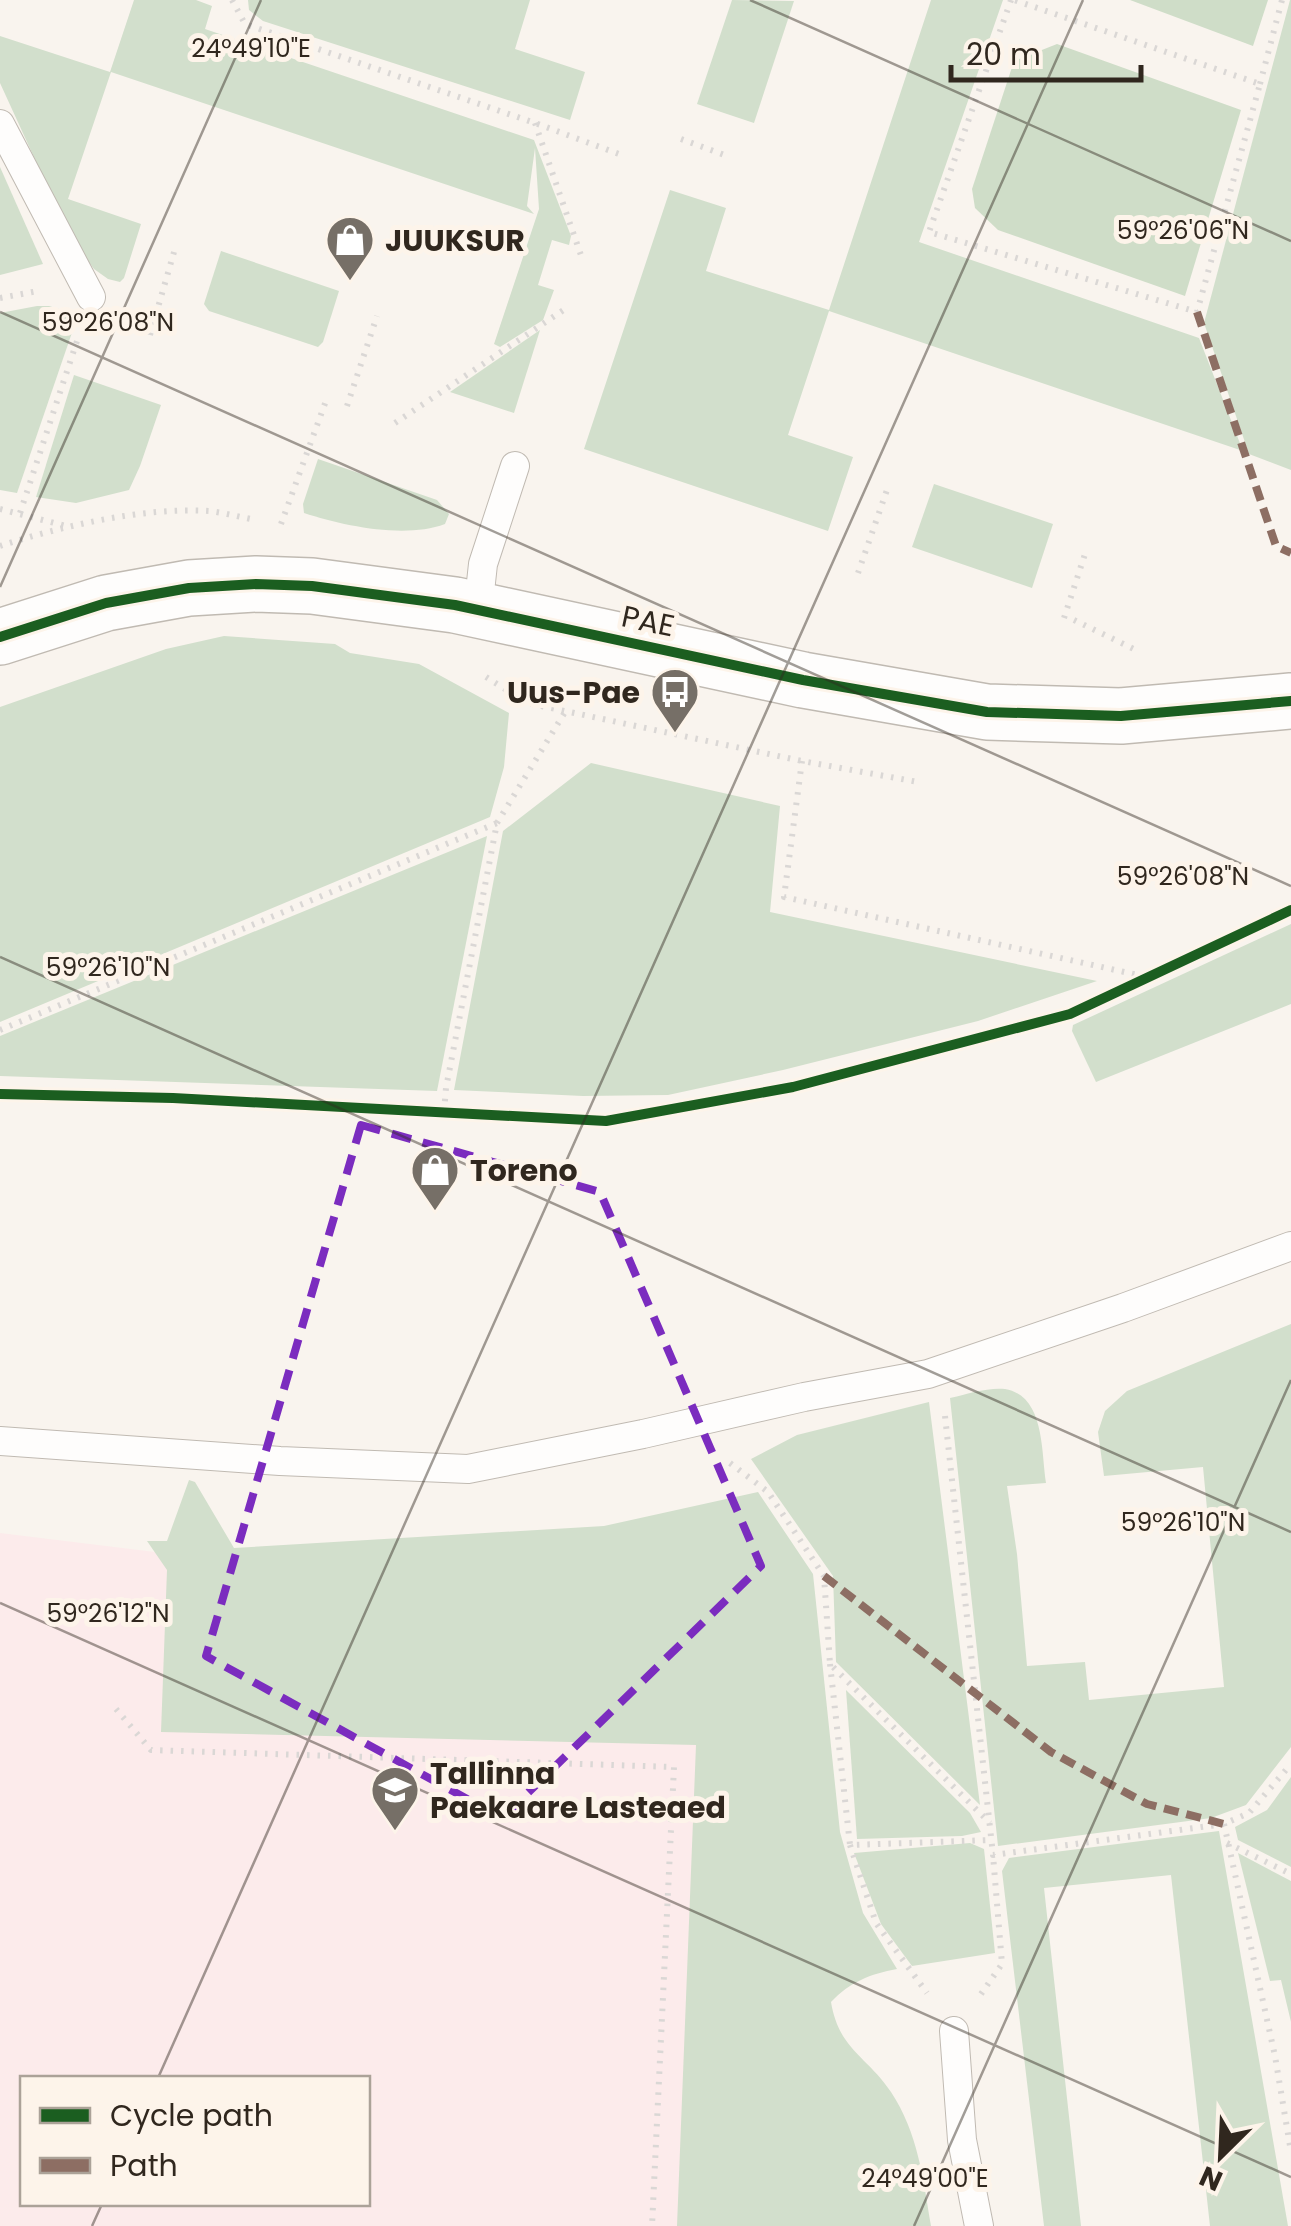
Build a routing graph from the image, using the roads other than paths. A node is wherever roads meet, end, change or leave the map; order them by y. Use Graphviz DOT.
graph roads {
  1 [pos="0,124"];
  2 [pos="92,297"];
  3 [pos="515,466"];
  4 [pos="478,610"];
  5 [pos="0,637"];
  6 [pos="1291,702"];
  7 [pos="1291,1246"];
  8 [pos="0,1441"];
  9 [pos="954,2031"];
  10 [pos="979,2226"];
  1 -- 2 [label="lane"];
  3 -- 4 [label="lane"];
  4 -- 5 [label="street, PAE"];
  4 -- 6 [label="street, PAE"];
  7 -- 8 [label="lane"];
  9 -- 10 [label="lane"];
}
